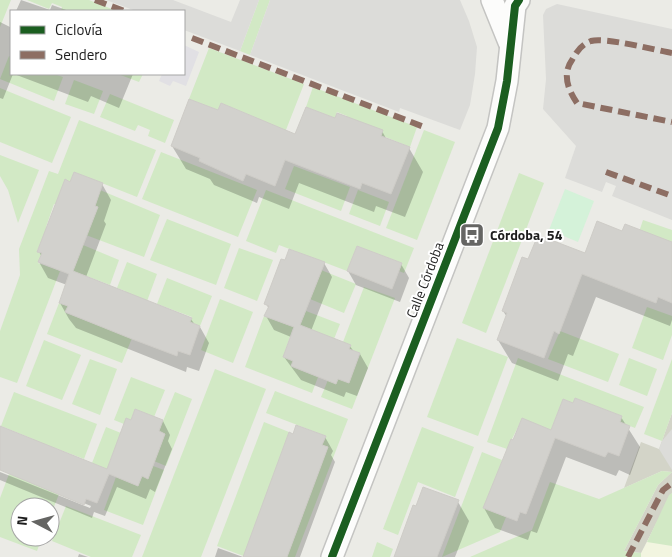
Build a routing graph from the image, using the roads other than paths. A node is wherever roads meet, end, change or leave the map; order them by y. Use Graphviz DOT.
graph roads {
  1 [pos="492,0"];
  2 [pos="516,2"];
  3 [pos="510,47"];
  4 [pos="332,557"];
  1 -- 3 [label="street, Calle Córdoba"];
  2 -- 3 [label="street, Calle Córdoba"];
  3 -- 4 [label="street, Calle Córdoba"];
}
